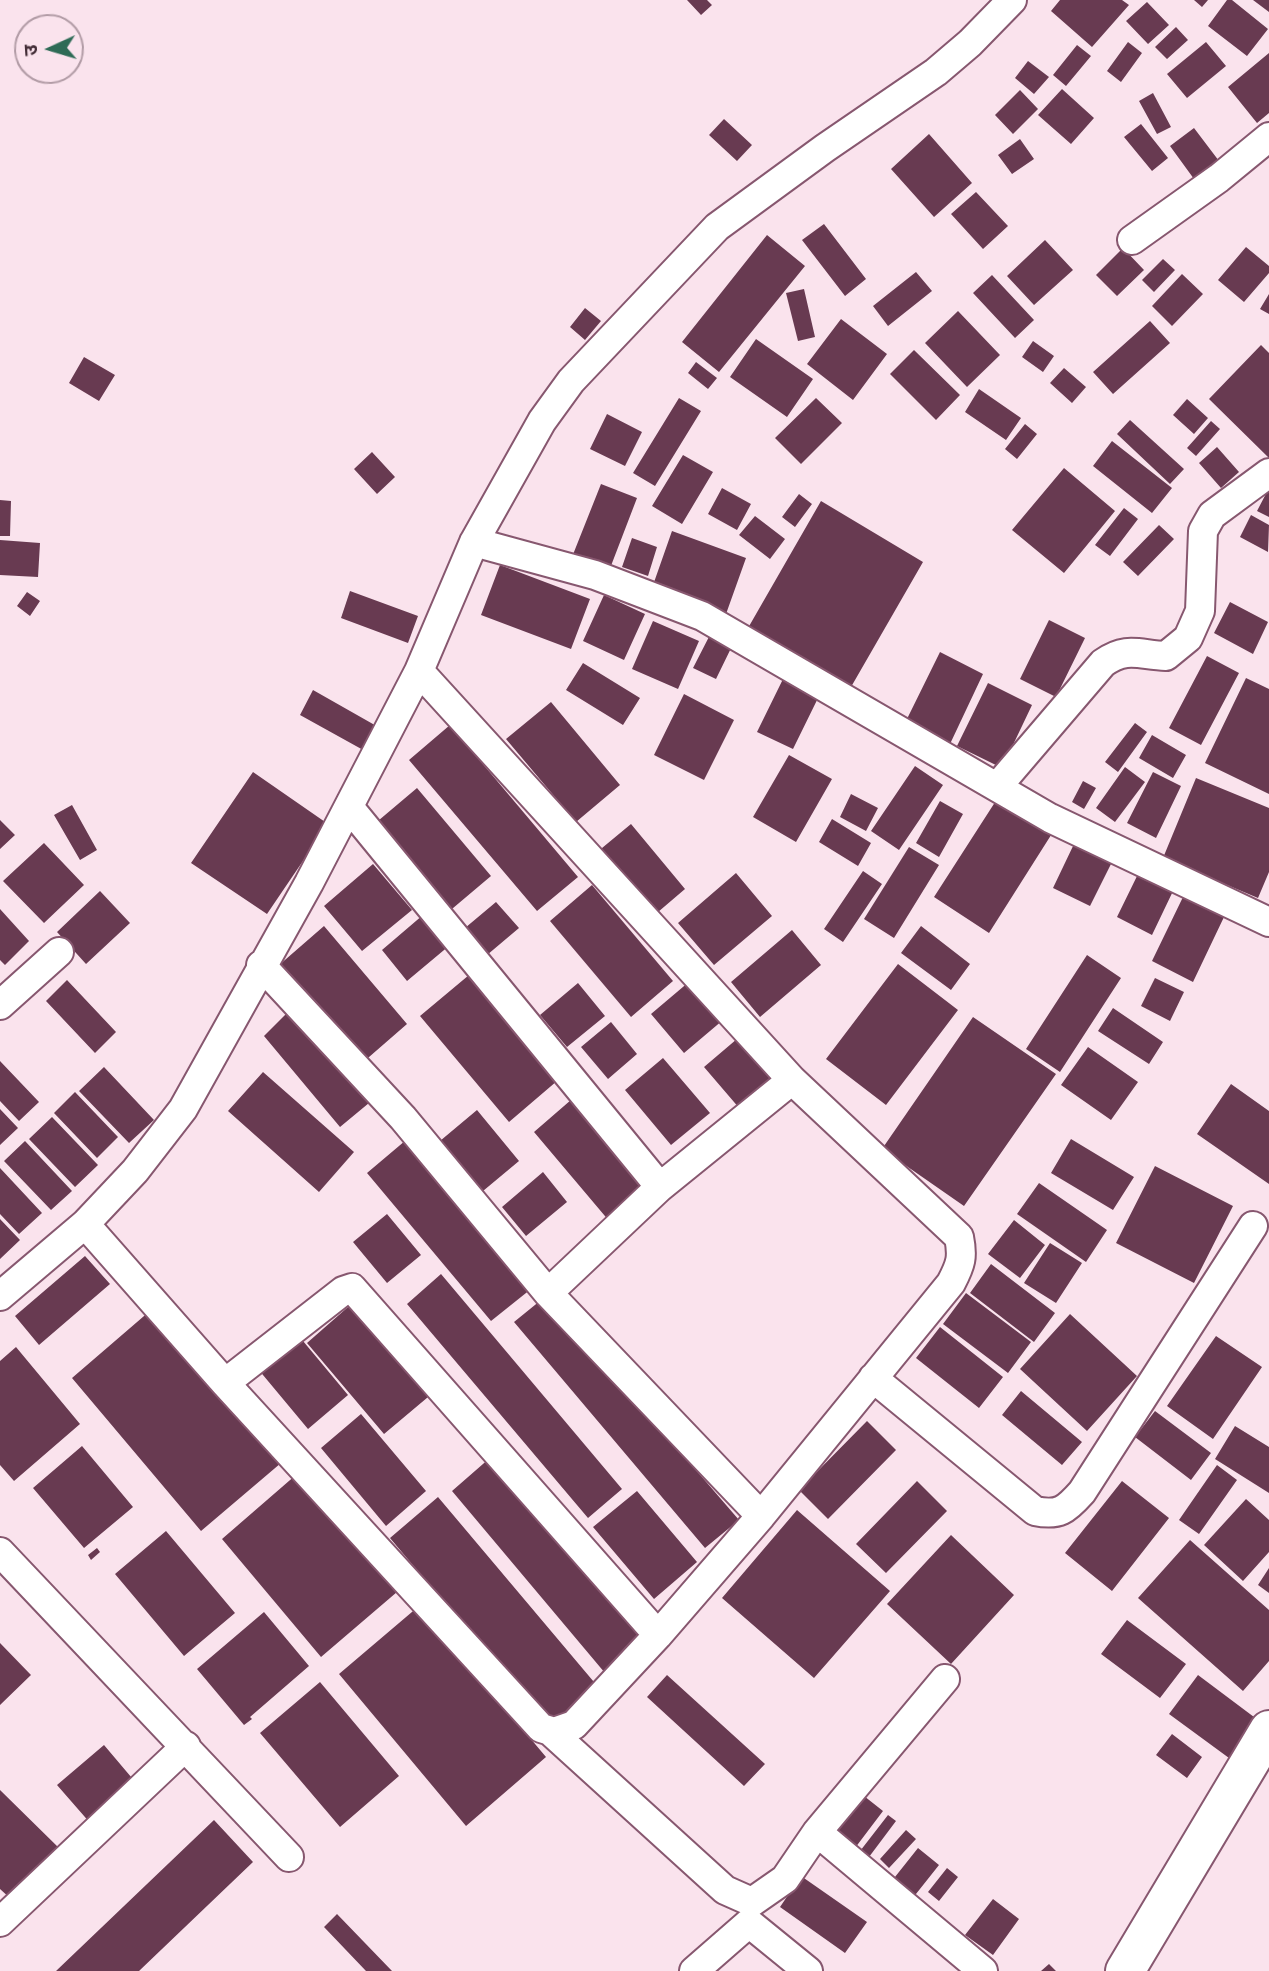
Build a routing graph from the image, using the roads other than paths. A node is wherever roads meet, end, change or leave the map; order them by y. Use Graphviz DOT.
graph roads {
  1 [pos="1012,0"];
  2 [pos="1269,137"];
  3 [pos="1132,240"];
  4 [pos="1269,473"];
  5 [pos="474,542"];
  6 [pos="419,671"];
  7 [pos="997,787"];
  8 [pos="349,807"];
  9 [pos="1269,922"];
  10 [pos="59,952"];
  11 [pos="261,965"];
  12 [pos="0,1005"];
  13 [pos="792,1080"];
  14 [pos="660,1187"];
  15 [pos="85,1224"];
  16 [pos="1253,1226"];
  17 [pos="548,1293"];
  18 [pos="0,1296"];
  19 [pos="873,1378"];
  20 [pos="225,1384"];
  21 [pos="761,1516"];
  22 [pos="0,1552"];
  23 [pos="658,1635"];
  24 [pos="945,1679"];
  25 [pos="1269,1730"];
  26 [pos="550,1731"];
  27 [pos="186,1746"];
  28 [pos="817,1832"];
  29 [pos="289,1857"];
  30 [pos="0,1922"];
  31 [pos="694,1971"];
  32 [pos="808,1971"];
  33 [pos="983,1971"];
  34 [pos="1125,1971"];
  1 -- 5 [label="street"];
  2 -- 3 [label="street"];
  4 -- 7 [label="street"];
  5 -- 6 [label="street"];
  5 -- 7 [label="street"];
  6 -- 8 [label="street"];
  6 -- 13 [label="street"];
  7 -- 9 [label="street"];
  8 -- 11 [label="street"];
  8 -- 14 [label="street"];
  10 -- 12 [label="street"];
  11 -- 15 [label="street"];
  11 -- 17 [label="street"];
  13 -- 14 [label="street"];
  13 -- 19 [label="street"];
  14 -- 17 [label="street"];
  15 -- 18 [label="street"];
  15 -- 20 [label="street"];
  16 -- 19 [label="street"];
  17 -- 21 [label="street"];
  19 -- 21 [label="street"];
  20 -- 23 [label="street"];
  20 -- 26 [label="street"];
  21 -- 23 [label="street"];
  22 -- 27 [label="street"];
  23 -- 26 [label="street"];
  24 -- 28 [label="street"];
  25 -- 34 [label="street"];
  26 -- 28 [label="street"];
  27 -- 29 [label="street"];
  27 -- 30 [label="street"];
  28 -- 33 [label="street"];
  31 -- 32 [label="street"];
}
